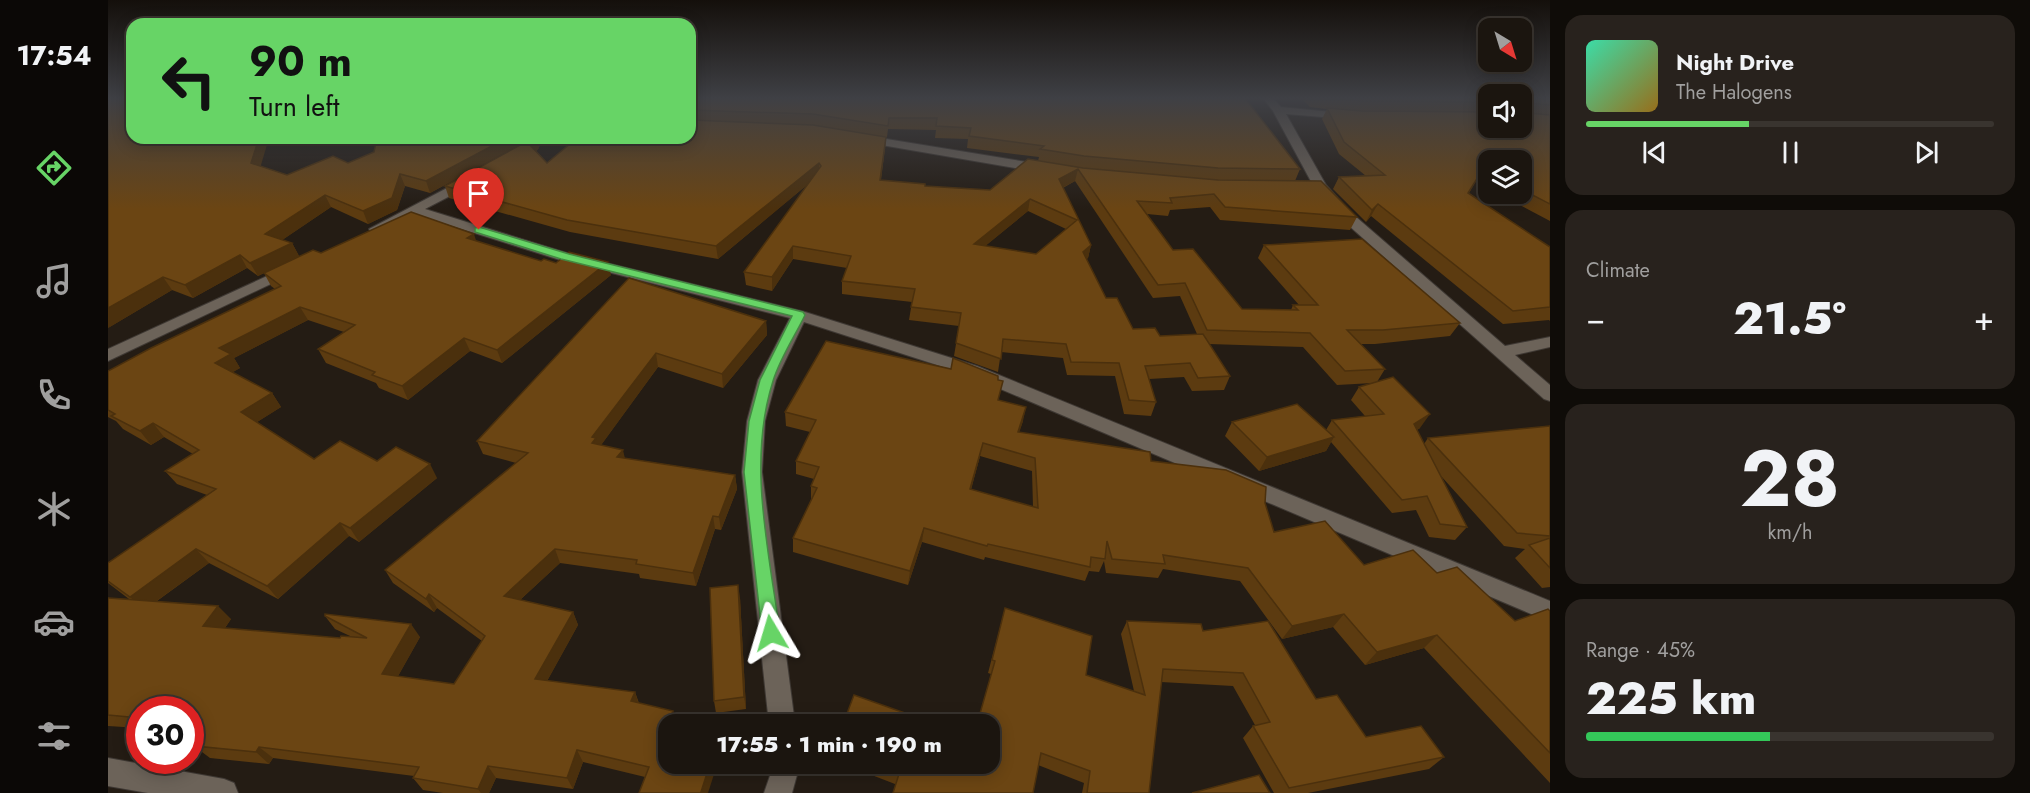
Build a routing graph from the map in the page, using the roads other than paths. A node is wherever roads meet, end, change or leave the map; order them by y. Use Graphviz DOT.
graph roads {
  1 [pos="1288,135"];
  2 [pos="846,136"];
  3 [pos="535,144"];
  4 [pos="503,162"];
  5 [pos="1059,171"];
  6 [pos="483,172"];
  7 [pos="414,210"];
  8 [pos="359,237"];
  9 [pos="307,262"];
  10 [pos="799,315"];
  11 [pos="1550,342"];
  12 [pos="1501,352"];
  13 [pos="108,356"];
  14 [pos="1550,394"];
  15 [pos="1550,612"];
  16 [pos="781,714"];
  17 [pos="108,772"];
  18 [pos="783,774"];
  19 [pos="224,793"];
  20 [pos="778,793"];
  1 -- 12 [label="street"];
  2 -- 5 [label="street"];
  3 -- 4 [label="street"];
  6 -- 7 [label="street"];
  7 -- 8 [label="street"];
  7 -- 10 [label="street"];
  9 -- 13 [label="street"];
  10 -- 15 [label="street"];
  10 -- 16 [label="street"];
  11 -- 12 [label="street"];
  12 -- 14 [label="street"];
  17 -- 19 [label="street"];
  18 -- 20 [label="street"];
}
